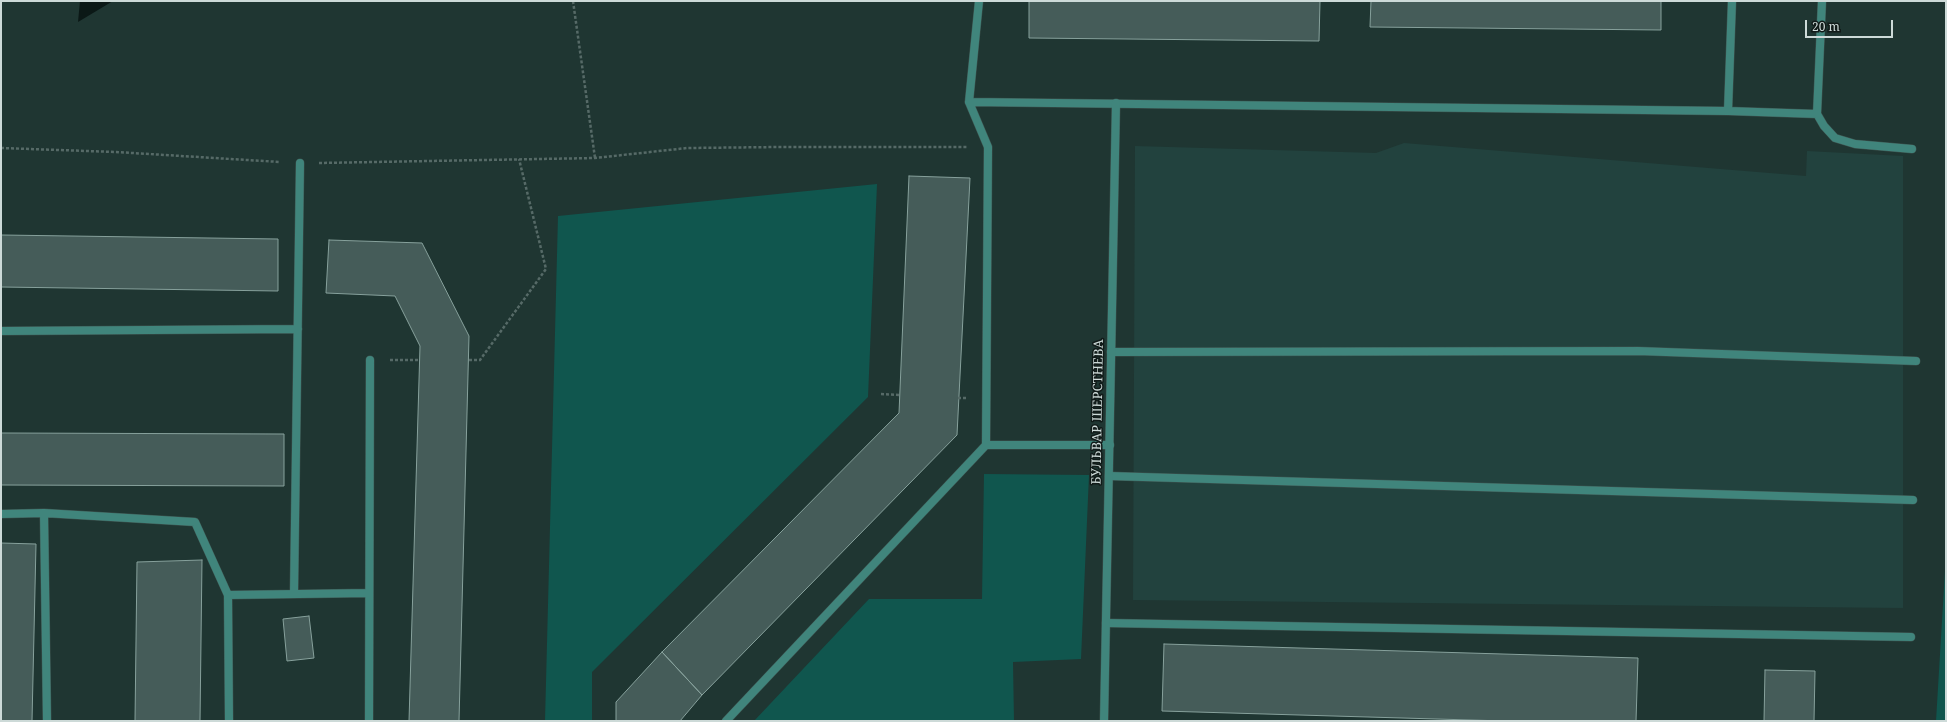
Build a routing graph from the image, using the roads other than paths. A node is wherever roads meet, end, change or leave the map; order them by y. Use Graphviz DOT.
graph roads {
  1 [pos="979,1"];
  2 [pos="1732,1"];
  3 [pos="1822,1"];
  4 [pos="969,102"];
  5 [pos="1116,103"];
  6 [pos="1728,111"];
  7 [pos="1817,114"];
  8 [pos="1912,149"];
  9 [pos="300,163"];
  10 [pos="298,329"];
  11 [pos="1,331"];
  12 [pos="1111,352"];
  13 [pos="370,360"];
  14 [pos="1916,361"];
  15 [pos="986,445"];
  16 [pos="1110,445"];
  17 [pos="1109,476"];
  18 [pos="1913,500"];
  19 [pos="44,513"];
  20 [pos="1,514"];
  21 [pos="294,593"];
  22 [pos="369,593"];
  23 [pos="228,595"];
  24 [pos="1106,624"];
  25 [pos="1911,637"];
  26 [pos="47,721"];
  27 [pos="229,721"];
  28 [pos="369,721"];
  29 [pos="726,721"];
  30 [pos="1104,721"];
  1 -- 4 [label="street"];
  2 -- 6 [label="street"];
  3 -- 7 [label="street"];
  4 -- 5 [label="street"];
  4 -- 15 [label="street"];
  5 -- 6 [label="street"];
  5 -- 12 [label="street, БУЛЬВАР ШЕРСТНЕВА"];
  6 -- 7 [label="street"];
  7 -- 8 [label="street"];
  9 -- 10 [label="street"];
  10 -- 11 [label="street"];
  10 -- 21 [label="street"];
  12 -- 14 [label="street"];
  12 -- 16 [label="street, БУЛЬВАР ШЕРСТНЕВА"];
  13 -- 22 [label="street"];
  15 -- 16 [label="street"];
  15 -- 29 [label="street"];
  16 -- 17 [label="street, БУЛЬВАР ШЕРСТНЕВА"];
  17 -- 18 [label="street"];
  17 -- 24 [label="street, БУЛЬВАР ШЕРСТНЕВА"];
  19 -- 20 [label="street"];
  19 -- 23 [label="street"];
  19 -- 26 [label="street"];
  21 -- 22 [label="street"];
  21 -- 23 [label="street"];
  22 -- 28 [label="street"];
  23 -- 27 [label="street"];
  24 -- 25 [label="street"];
  24 -- 30 [label="street, БУЛЬВАР ШЕРСТНЕВА"];
}
